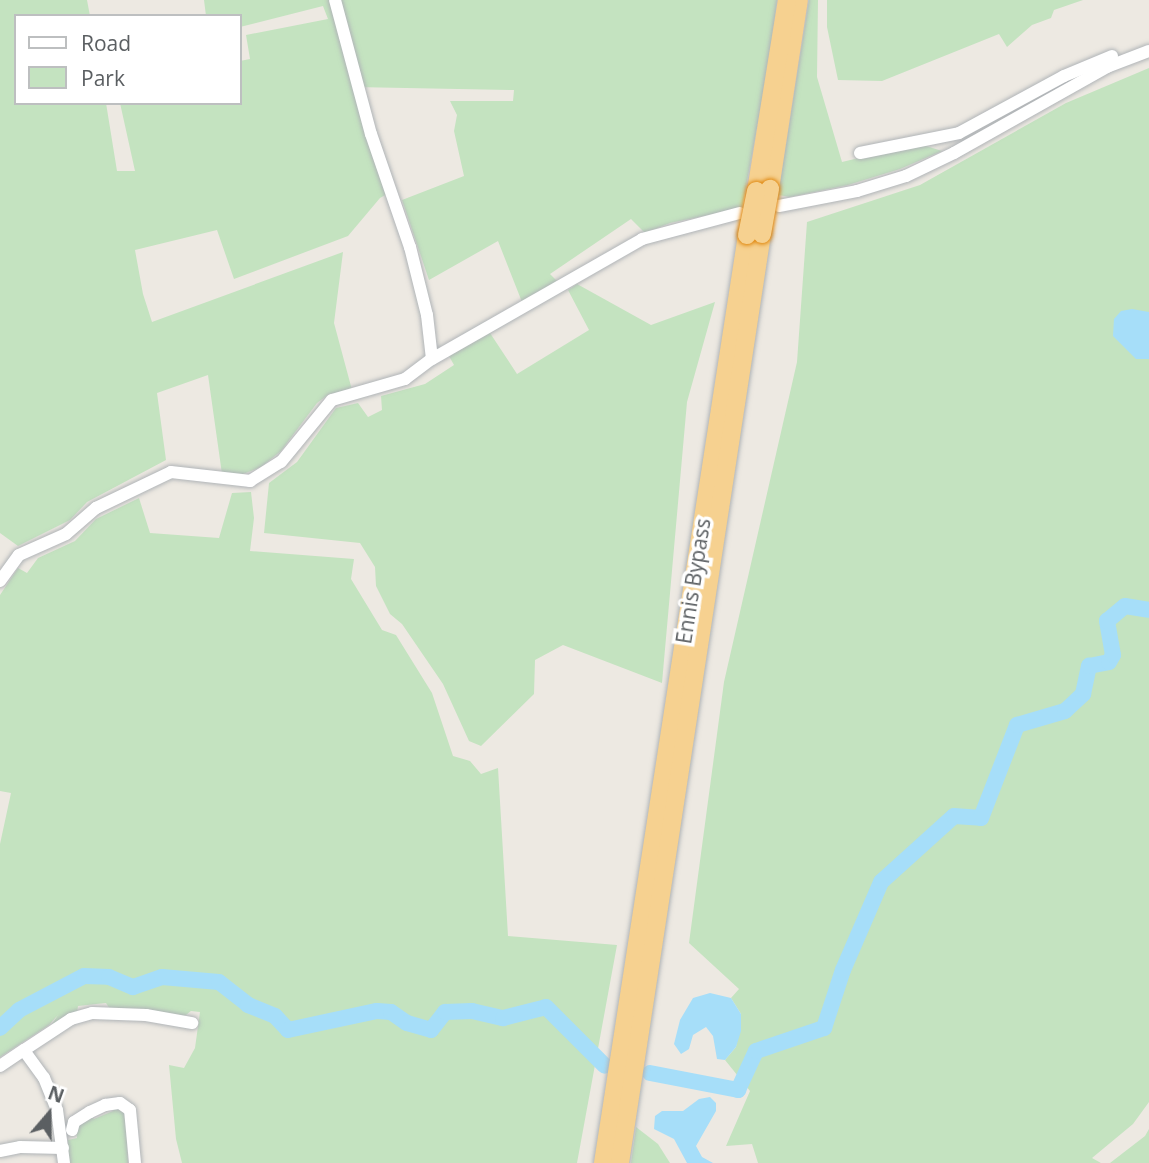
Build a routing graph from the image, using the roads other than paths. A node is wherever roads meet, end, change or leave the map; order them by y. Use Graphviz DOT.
graph roads {
  1 [pos="335,0"];
  2 [pos="787,0"];
  3 [pos="799,0"];
  4 [pos="1149,51"];
  5 [pos="1122,52"];
  6 [pos="1068,81"];
  7 [pos="946,135"];
  8 [pos="860,153"];
  9 [pos="954,153"];
  10 [pos="763,190"];
  11 [pos="779,206"];
  12 [pos="740,213"];
  13 [pos="755,234"];
  14 [pos="432,359"];
  15 [pos="0,581"];
  16 [pos="192,1023"];
  17 [pos="24,1050"];
  18 [pos="0,1066"];
  19 [pos="72,1130"];
  20 [pos="63,1148"];
  21 [pos="0,1151"];
  22 [pos="64,1163"];
  23 [pos="135,1163"];
  24 [pos="603,1163"];
  25 [pos="620,1163"];
  1 -- 14 [label="street"];
  2 -- 10 [label="highway, Ennis Bypass"];
  3 -- 10 [label="highway, Ennis Bypass"];
  4 -- 6 [label="street"];
  5 -- 6 [label="street"];
  6 -- 7 [label="street"];
  6 -- 9 [label="street"];
  7 -- 8 [label="street"];
  7 -- 9 [label="street"];
  9 -- 11 [label="street"];
  10 -- 13 [label="highway, Ennis Bypass, bridge"];
  12 -- 14 [label="street"];
  13 -- 24 [label="highway, Ennis Bypass"];
  13 -- 25 [label="highway, Ennis Bypass"];
  14 -- 15 [label="street"];
  16 -- 17 [label="street"];
  17 -- 18 [label="street"];
  17 -- 20 [label="street"];
  19 -- 23 [label="street"];
  20 -- 21 [label="street"];
  20 -- 22 [label="street"];
}
